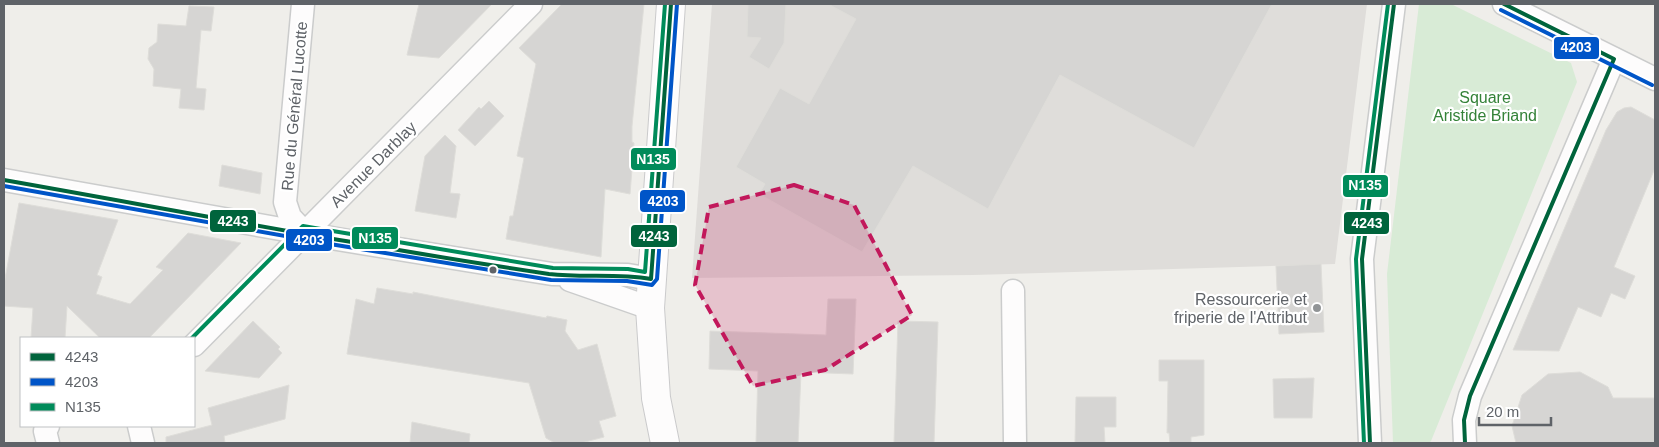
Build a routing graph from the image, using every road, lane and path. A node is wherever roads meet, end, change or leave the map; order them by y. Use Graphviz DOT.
graph roads {
  1 [pos="303,4"];
  2 [pos="531,4"];
  3 [pos="671,4"];
  4 [pos="1394,4"];
  5 [pos="1504,4"];
  6 [pos="1614,59"];
  7 [pos="1655,79"];
  8 [pos="4,180"];
  9 [pos="304,232"];
  10 [pos="552,274"];
  11 [pos="651,279"];
  12 [pos="1014,291"];
  13 [pos="650,308"];
  14 [pos="195,344"];
  15 [pos="47,427"];
  16 [pos="139,427"];
  17 [pos="48,443"];
  18 [pos="143,443"];
  19 [pos="665,443"];
  20 [pos="1015,443"];
  21 [pos="1370,443"];
  22 [pos="1464,443"];
  1 -- 9 [label="street, Rue du Général Lucotte"];
  2 -- 9 [label="street, Avenue Darblay"];
  3 -- 11 [label="main road"];
  4 -- 21 [label="street"];
  5 -- 6 [label="street"];
  6 -- 7 [label="street"];
  6 -- 22 [label="street"];
  8 -- 9 [label="street"];
  9 -- 10 [label="street"];
  9 -- 14 [label="street, Avenue Darblay"];
  10 -- 11 [label="street"];
  10 -- 13 [label="street"];
  11 -- 13 [label="main road"];
  12 -- 20 [label="street"];
  13 -- 19 [label="main road"];
  15 -- 17 [label="street"];
  16 -- 18 [label="street"];
}
